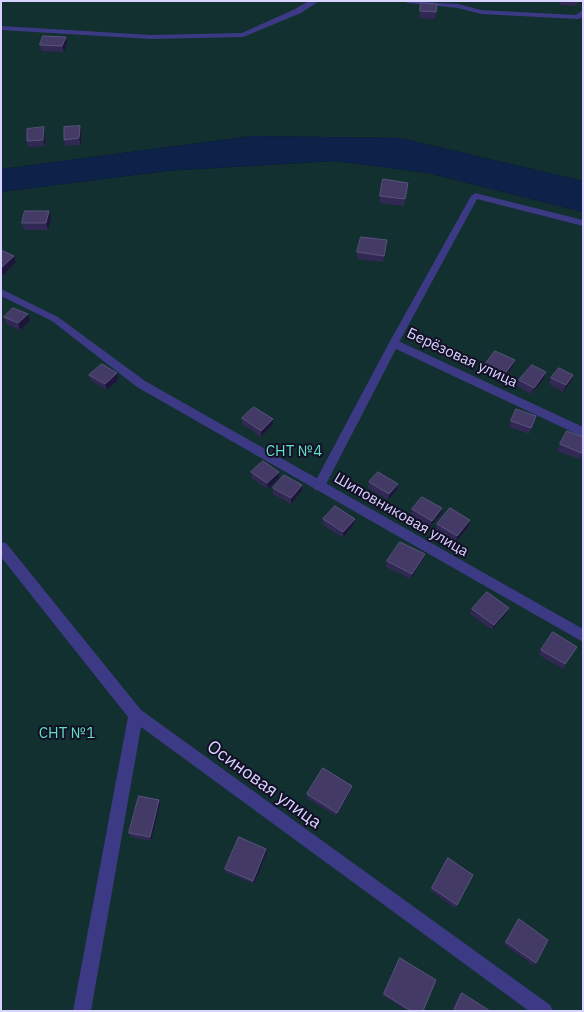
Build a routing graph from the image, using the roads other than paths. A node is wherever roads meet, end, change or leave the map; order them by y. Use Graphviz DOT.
graph roads {
  1 [pos="315,1"];
  2 [pos="408,1"];
  3 [pos="583,12"];
  4 [pos="1,28"];
  5 [pos="583,223"];
  6 [pos="1,292"];
  7 [pos="394,343"];
  8 [pos="583,432"];
  9 [pos="320,486"];
  10 [pos="1,547"];
  11 [pos="583,636"];
  12 [pos="136,715"];
  13 [pos="82,1011"];
  14 [pos="544,1011"];
  1 -- 4 [label="street"];
  2 -- 3 [label="street"];
  5 -- 7 [label="lane"];
  6 -- 9 [label="lane, Шиповниковая улица"];
  7 -- 8 [label="street, Берёзовая улица"];
  7 -- 9 [label="street, Берёзовая улица"];
  9 -- 11 [label="lane, Шиповниковая улица"];
  10 -- 12 [label="street, Осиновая улица"];
  12 -- 13 [label="street"];
  12 -- 14 [label="street, Осиновая улица"];
}
